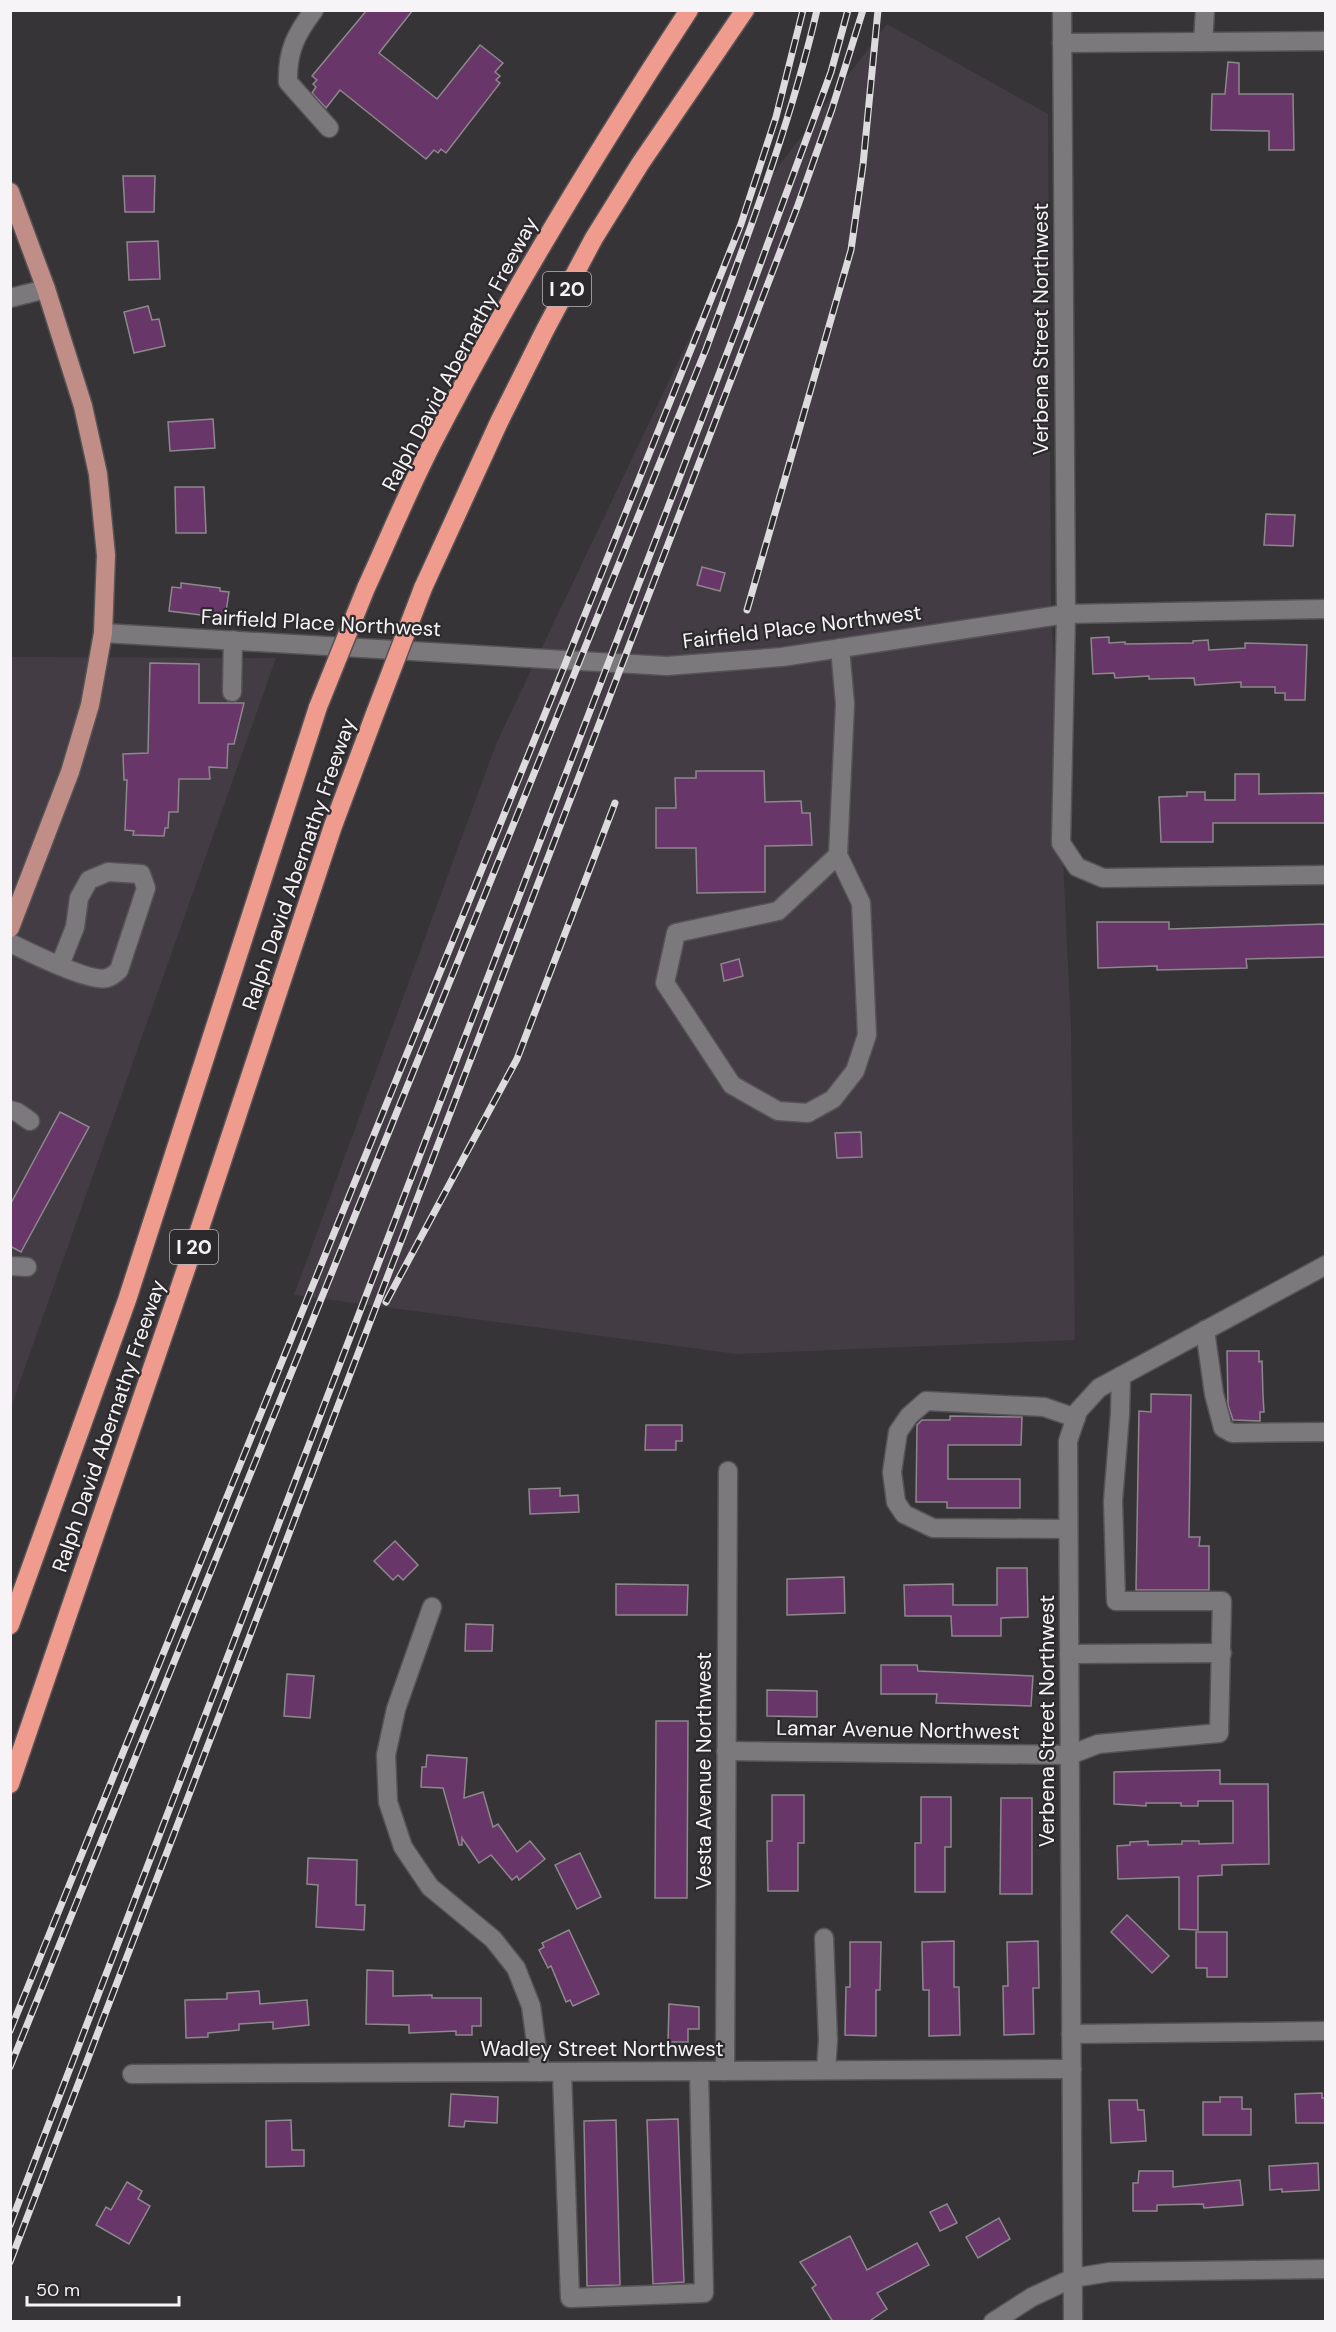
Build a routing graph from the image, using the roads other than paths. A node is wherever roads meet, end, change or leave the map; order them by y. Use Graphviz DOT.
graph roads {
  1 [pos="314,10"];
  2 [pos="689,10"];
  3 [pos="745,10"];
  4 [pos="1062,10"];
  5 [pos="1205,10"];
  6 [pos="1326,41"];
  7 [pos="1203,42"];
  8 [pos="1062,43"];
  9 [pos="329,128"];
  10 [pos="10,192"];
  11 [pos="46,289"];
  12 [pos="10,297"];
  13 [pos="1326,609"];
  14 [pos="1066,614"];
  15 [pos="103,633"];
  16 [pos="233,640"];
  17 [pos="840,648"];
  18 [pos="232,692"];
  19 [pos="838,855"];
  20 [pos="1326,875"];
  21 [pos="10,928"];
  22 [pos="10,944"];
  23 [pos="60,965"];
  24 [pos="10,1110"];
  25 [pos="30,1121"];
  26 [pos="1326,1265"];
  27 [pos="1205,1330"];
  28 [pos="1121,1376"];
  29 [pos="1076,1419"];
  30 [pos="1326,1432"];
  31 [pos="728,1471"];
  32 [pos="1068,1529"];
  33 [pos="432,1607"];
  34 [pos="10,1625"];
  35 [pos="1222,1653"];
  36 [pos="1069,1654"];
  37 [pos="726,1751"];
  38 [pos="1070,1755"];
  39 [pos="10,1784"];
  40 [pos="824,1938"];
  41 [pos="1326,2031"];
  42 [pos="1071,2034"];
  43 [pos="1072,2069"];
  44 [pos="826,2070"];
  45 [pos="699,2071"];
  46 [pos="725,2071"];
  47 [pos="540,2072"];
  48 [pos="562,2072"];
  49 [pos="132,2074"];
  50 [pos="1326,2269"];
  51 [pos="1073,2278"];
  52 [pos="993,2322"];
  53 [pos="1073,2322"];
  1 -- 9 [label="street"];
  2 -- 34 [label="highway, Ralph David Abernathy Freeway / I 20, bridge"];
  3 -- 39 [label="highway, Ralph David Abernathy Freeway / I 20, bridge"];
  4 -- 8 [label="street, Verbena Street Northwest"];
  5 -- 7 [label="street"];
  6 -- 7 [label="street"];
  7 -- 8 [label="street"];
  8 -- 14 [label="street, Verbena Street Northwest"];
  10 -- 11 [label="main road"];
  11 -- 12 [label="street"];
  11 -- 15 [label="main road"];
  13 -- 14 [label="street, Fairfield Place Northwest"];
  14 -- 17 [label="street, Fairfield Place Northwest"];
  14 -- 20 [label="street, Verbena Street Northwest"];
  15 -- 16 [label="street, Fairfield Place Northwest"];
  15 -- 21 [label="main road"];
  16 -- 17 [label="street, Fairfield Place Northwest"];
  16 -- 18 [label="street"];
  17 -- 19 [label="street"];
  19 -- 19 [label="street"];
  22 -- 23 [label="street"];
  23 -- 23 [label="street"];
  24 -- 25 [label="street"];
  26 -- 27 [label="street, Verbena Street Northwest"];
  27 -- 28 [label="street, Verbena Street Northwest"];
  27 -- 30 [label="street"];
  28 -- 29 [label="street, Verbena Street Northwest"];
  28 -- 35 [label="street"];
  29 -- 32 [label="street, Verbena Street Northwest"];
  29 -- 32 [label="street"];
  31 -- 37 [label="street, Vesta Avenue Northwest"];
  32 -- 36 [label="street, Verbena Street Northwest"];
  33 -- 47 [label="street"];
  35 -- 36 [label="street"];
  35 -- 38 [label="street"];
  36 -- 38 [label="street, Verbena Street Northwest"];
  37 -- 38 [label="street, Lamar Avenue Northwest"];
  37 -- 46 [label="street, Vesta Avenue Northwest"];
  38 -- 42 [label="street, Verbena Street Northwest"];
  40 -- 44 [label="street"];
  41 -- 42 [label="street"];
  42 -- 43 [label="street, Verbena Street Northwest"];
  43 -- 44 [label="street, Wadley Street Northwest"];
  43 -- 51 [label="street, Verbena Street Northwest"];
  44 -- 46 [label="street, Wadley Street Northwest"];
  45 -- 46 [label="street, Wadley Street Northwest"];
  45 -- 48 [label="street, Wadley Street Northwest"];
  45 -- 48 [label="street"];
  47 -- 48 [label="street, Wadley Street Northwest"];
  47 -- 49 [label="street, Wadley Street Northwest"];
  50 -- 51 [label="street"];
  51 -- 52 [label="street"];
  51 -- 53 [label="street, Verbena Street Northwest"];
}
